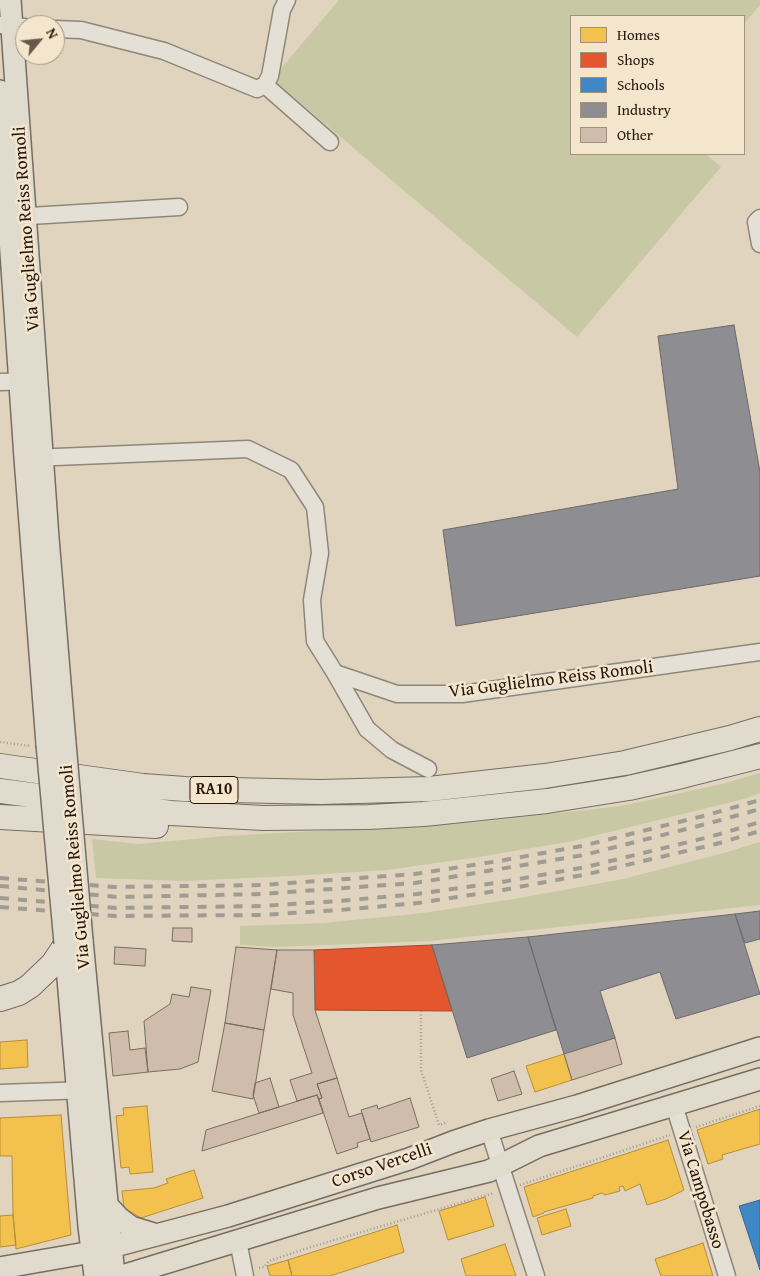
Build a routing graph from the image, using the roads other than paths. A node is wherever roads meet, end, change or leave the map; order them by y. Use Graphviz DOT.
graph roads {
  1 [pos="10,0"];
  2 [pos="287,0"];
  3 [pos="12,26"];
  4 [pos="65,29"];
  5 [pos="7,65"];
  6 [pos="265,85"];
  7 [pos="0,91"];
  8 [pos="330,142"];
  9 [pos="179,207"];
  10 [pos="17,217"];
  11 [pos="760,218"];
  12 [pos="13,243"];
  13 [pos="760,244"];
  14 [pos="19,381"];
  15 [pos="34,458"];
  16 [pos="760,652"];
  17 [pos="335,673"];
  18 [pos="760,729"];
  19 [pos="760,756"];
  20 [pos="0,766"];
  21 [pos="428,769"];
  22 [pos="0,791"];
  23 [pos="0,817"];
  24 [pos="263,818"];
  25 [pos="71,943"];
  26 [pos="0,999"];
  27 [pos="760,1048"];
  28 [pos="760,1079"];
  29 [pos="87,1090"];
  30 [pos="0,1093"];
  31 [pos="674,1105"];
  32 [pos="489,1130"];
  33 [pos="501,1166"];
  34 [pos="106,1204"];
  35 [pos="157,1235"];
  36 [pos="238,1241"];
  37 [pos="101,1250"];
  38 [pos="0,1268"];
  39 [pos="94,1276"];
  40 [pos="114,1276"];
  41 [pos="122,1276"];
  42 [pos="245,1276"];
  43 [pos="536,1276"];
  44 [pos="727,1276"];
  1 -- 3 [label="main road, Via Guglielmo Reiss Romoli"];
  2 -- 6 [label="street"];
  3 -- 5 [label="main road, Via Guglielmo Reiss Romoli"];
  4 -- 6 [label="street"];
  5 -- 10 [label="main road, Via Guglielmo Reiss Romoli"];
  6 -- 8 [label="street"];
  7 -- 10 [label="main road, Via Guglielmo Reiss Romoli"];
  9 -- 10 [label="street"];
  10 -- 12 [label="main road, Via Guglielmo Reiss Romoli"];
  11 -- 13 [label="street"];
  12 -- 14 [label="main road, Via Guglielmo Reiss Romoli"];
  14 -- 15 [label="main road, Via Guglielmo Reiss Romoli"];
  15 -- 17 [label="street"];
  15 -- 25 [label="main road, Via Guglielmo Reiss Romoli, bridge"];
  16 -- 17 [label="street, Via Guglielmo Reiss Romoli"];
  17 -- 21 [label="street"];
  18 -- 20 [label="highway, RA10"];
  19 -- 24 [label="highway, RA10"];
  22 -- 24 [label="highway, RA10"];
  23 -- 24 [label="highway, RA10"];
  25 -- 26 [label="highway"];
  25 -- 29 [label="main road, Via Guglielmo Reiss Romoli"];
  27 -- 32 [label="main road, Corso Vercelli"];
  28 -- 31 [label="main road, Corso Vercelli"];
  29 -- 30 [label="street"];
  29 -- 34 [label="main road, Via Guglielmo Reiss Romoli"];
  29 -- 37 [label="main road, Via Guglielmo Reiss Romoli"];
  31 -- 33 [label="main road, Corso Vercelli"];
  31 -- 44 [label="street, Via Campobasso"];
  32 -- 33 [label="street"];
  32 -- 35 [label="main road, Corso Vercelli"];
  33 -- 36 [label="main road, Corso Vercelli"];
  33 -- 43 [label="street"];
  34 -- 35 [label="main road"];
  34 -- 37 [label="main road, Via Guglielmo Reiss Romoli"];
  35 -- 37 [label="main road, Corso Vercelli"];
  36 -- 41 [label="main road, Corso Vercelli"];
  36 -- 42 [label="street"];
  37 -- 38 [label="main road, Corso Vercelli"];
  37 -- 39 [label="main road, Via Guglielmo Reiss Romoli"];
  37 -- 40 [label="main road, Via Guglielmo Reiss Romoli"];
}
